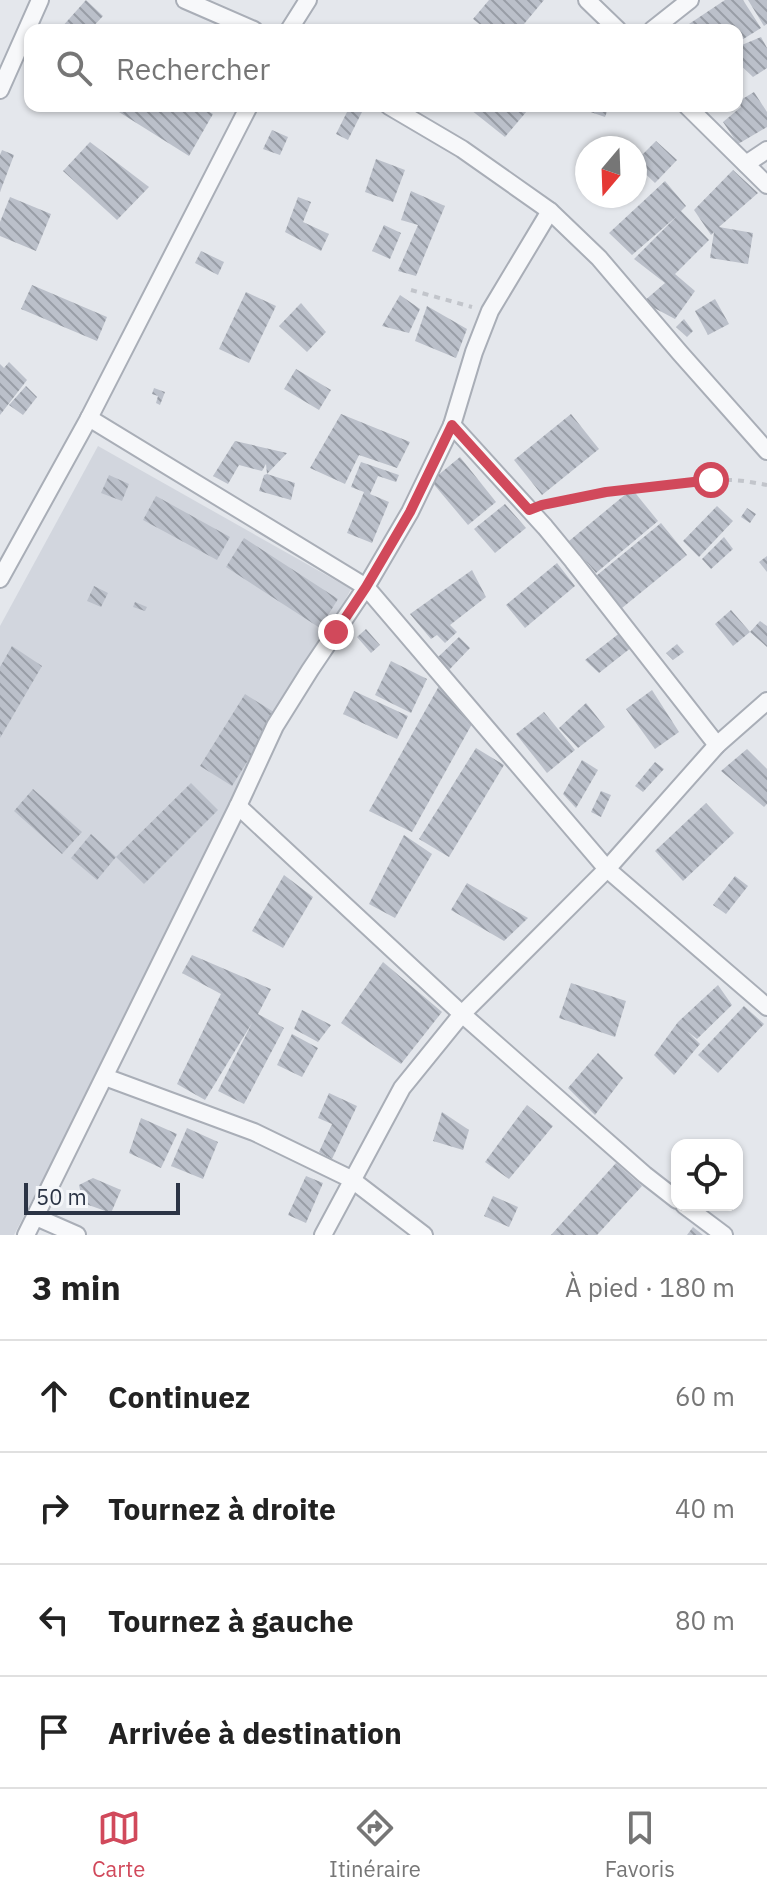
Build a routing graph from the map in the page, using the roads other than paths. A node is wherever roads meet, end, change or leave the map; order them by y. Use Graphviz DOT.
graph roads {
  1 [pos="40,0"];
  2 [pos="185,0"];
  3 [pos="308,0"];
  4 [pos="587,0"];
  5 [pos="690,0"];
  6 [pos="29,24"];
  7 [pos="240,24"];
  8 [pos="293,24"];
  9 [pos="612,24"];
  10 [pos="660,24"];
  11 [pos="24,36"];
  12 [pos="0,90"];
  13 [pos="246,112"];
  14 [pos="399,112"];
  15 [pos="693,112"];
  16 [pos="767,150"];
  17 [pos="746,164"];
  18 [pos="767,185"];
  19 [pos="550,211"];
  20 [pos="89,418"];
  21 [pos="452,425"];
  22 [pos="767,451"];
  23 [pos="0,579"];
  24 [pos="366,587"];
  25 [pos="767,701"];
  26 [pos="717,745"];
  27 [pos="238,806"];
  28 [pos="607,869"];
  29 [pos="767,1007"];
  30 [pos="462,1014"];
  31 [pos="105,1077"];
  32 [pos="351,1179"];
  33 [pos="671,1195"];
  34 [pos="692,1211"];
  35 [pos="36,1217"];
  36 [pos="26,1235"];
  37 [pos="77,1235"];
  38 [pos="323,1235"];
  39 [pos="424,1235"];
  40 [pos="724,1235"];
  1 -- 6 [label="street"];
  2 -- 7 [label="street"];
  3 -- 8 [label="street"];
  4 -- 9 [label="street"];
  5 -- 10 [label="street"];
  11 -- 12 [label="street"];
  13 -- 20 [label="street"];
  14 -- 19 [label="street"];
  15 -- 17 [label="street"];
  16 -- 17 [label="street"];
  17 -- 18 [label="street"];
  19 -- 21 [label="street"];
  19 -- 22 [label="street"];
  20 -- 23 [label="street"];
  20 -- 24 [label="street"];
  21 -- 24 [label="street"];
  21 -- 26 [label="street"];
  24 -- 27 [label="street"];
  24 -- 28 [label="street"];
  25 -- 26 [label="street"];
  26 -- 28 [label="street"];
  27 -- 30 [label="street"];
  27 -- 31 [label="street"];
  28 -- 29 [label="street"];
  28 -- 30 [label="street"];
  30 -- 32 [label="street"];
  30 -- 33 [label="street"];
  31 -- 32 [label="street"];
  31 -- 35 [label="street"];
  32 -- 38 [label="street"];
  32 -- 39 [label="street"];
  34 -- 40 [label="street"];
  35 -- 36 [label="street"];
  35 -- 37 [label="street"];
}
